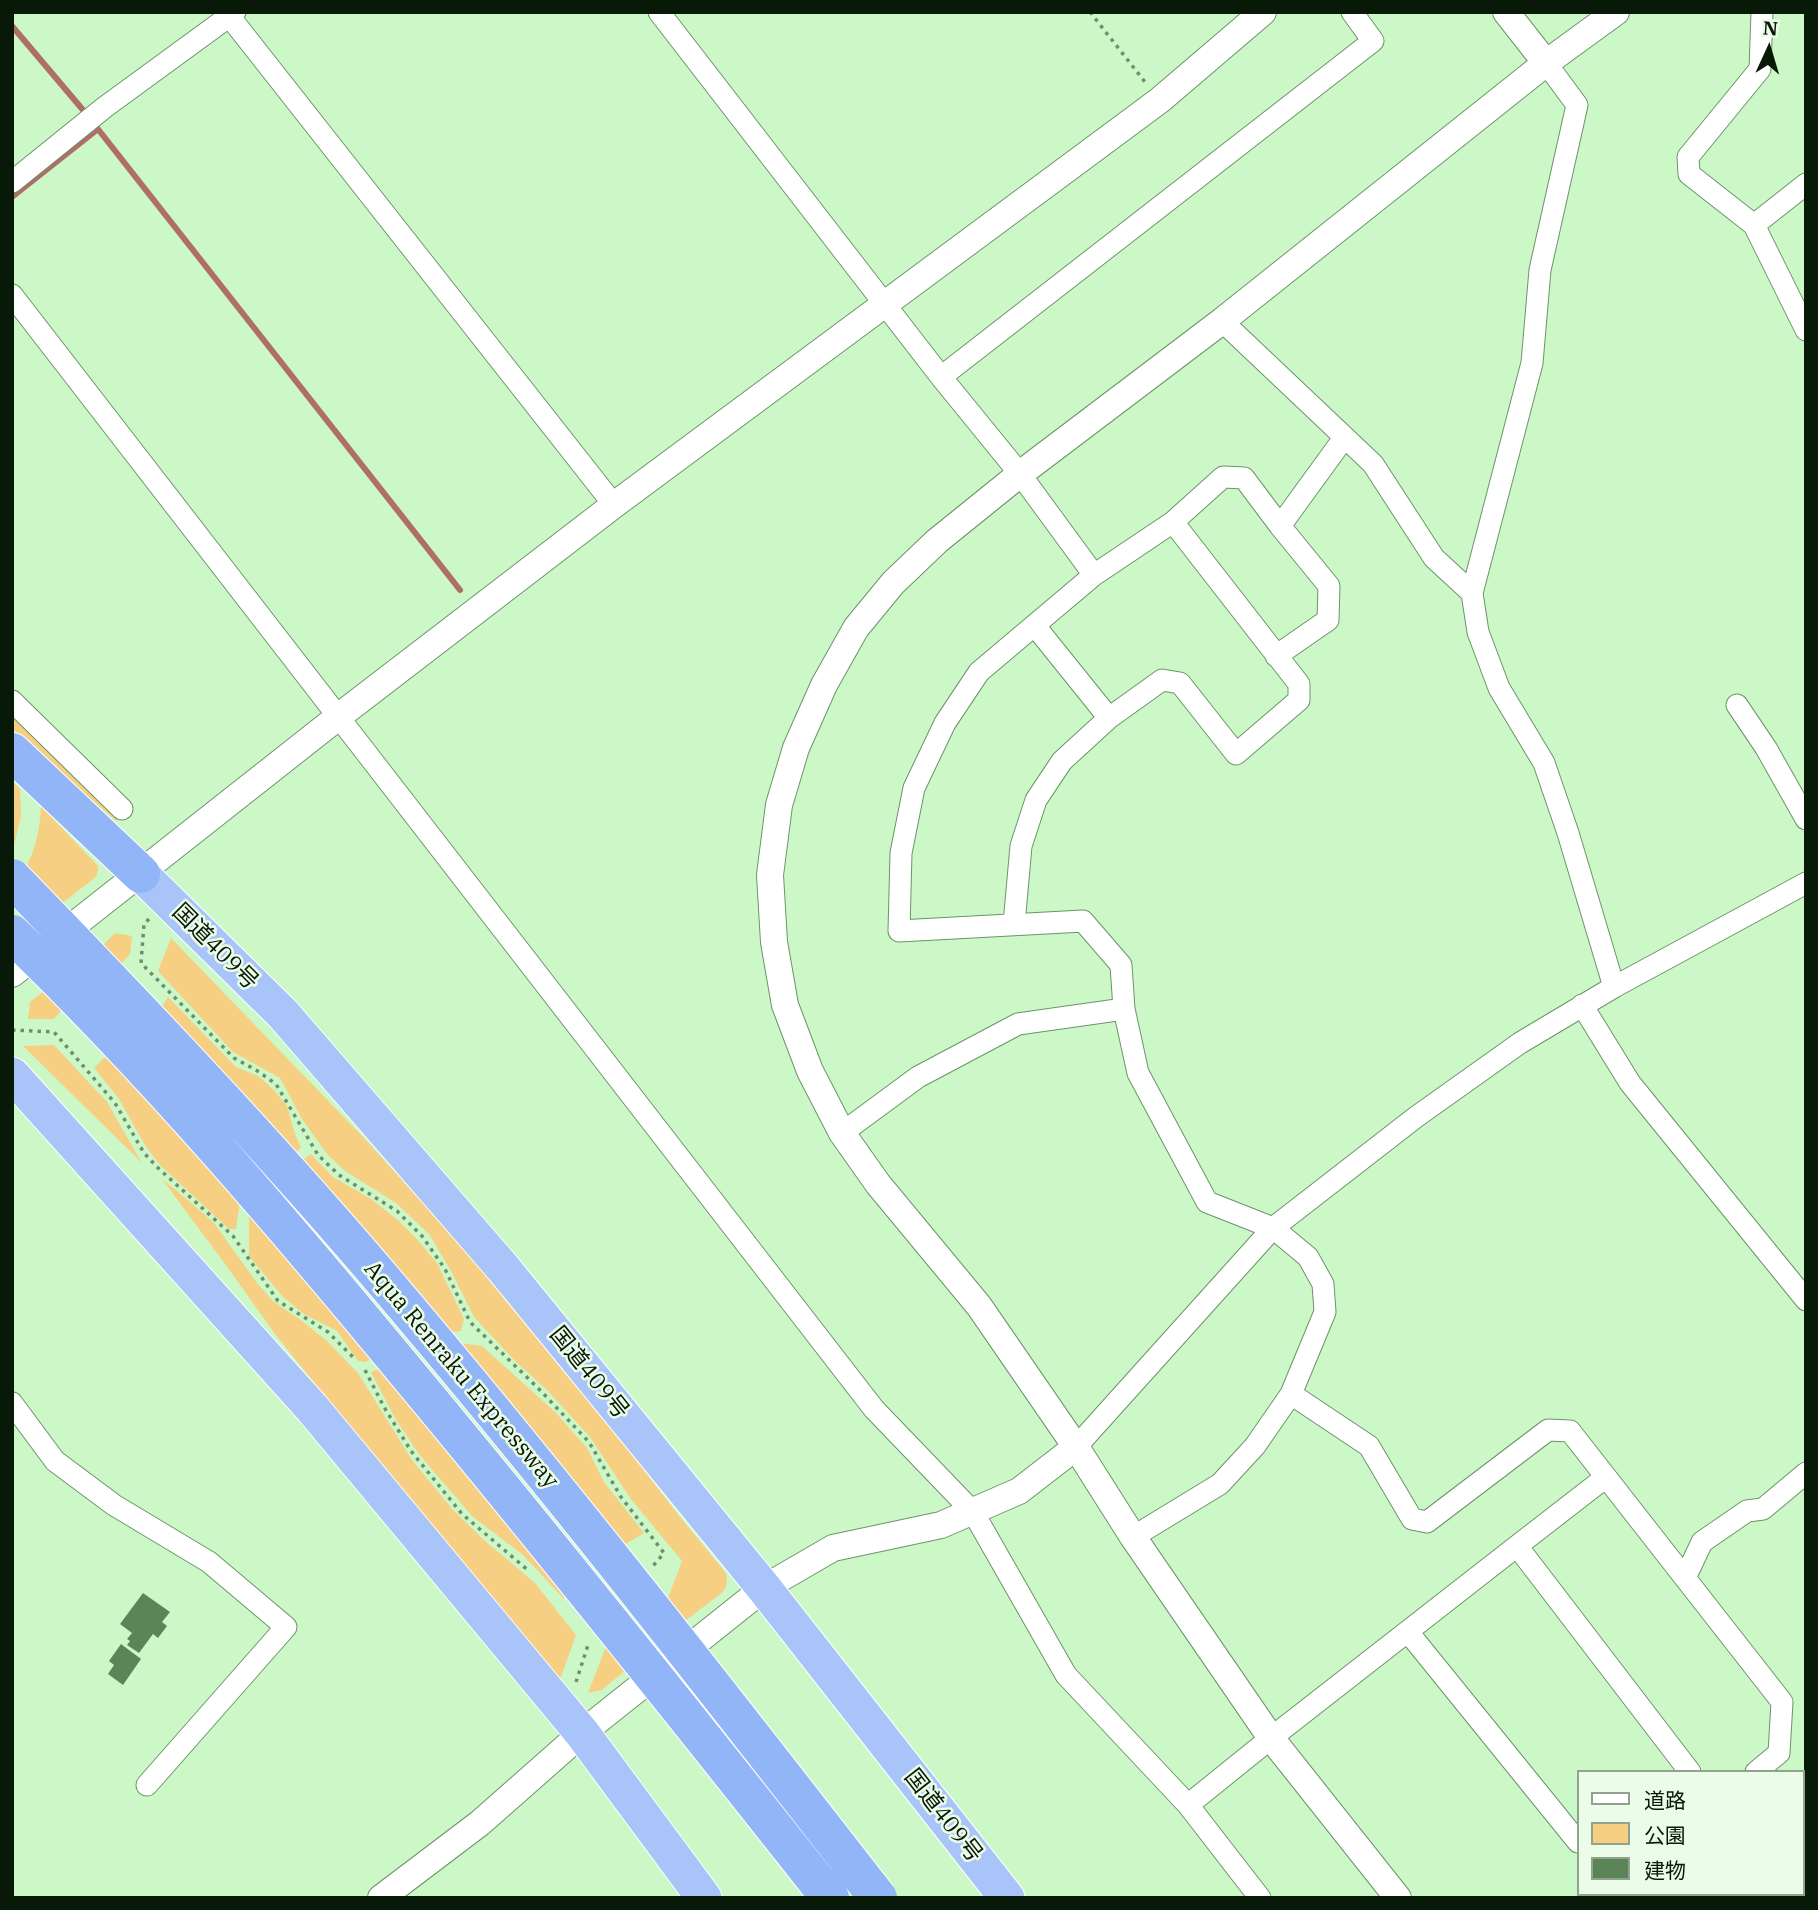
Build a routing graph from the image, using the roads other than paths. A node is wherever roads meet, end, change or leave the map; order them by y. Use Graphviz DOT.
graph roads {
  1 [pos="659,12"];
  2 [pos="1263,12"];
  3 [pos="1352,12"];
  4 [pos="1506,12"];
  5 [pos="1616,12"];
  6 [pos="1762,12"];
  7 [pos="230,14"];
  8 [pos="1546,63"];
  9 [pos="12,182"];
  10 [pos="1806,184"];
  11 [pos="1754,225"];
  12 [pos="12,295"];
  13 [pos="886,303"];
  14 [pos="1222,321"];
  15 [pos="1806,330"];
  16 [pos="941,377"];
  17 [pos="1344,438"];
  18 [pos="1020,474"];
  19 [pos="614,505"];
  20 [pos="1173,522"];
  21 [pos="1280,526"];
  22 [pos="1094,575"];
  23 [pos="1472,593"];
  24 [pos="1035,626"];
  25 [pos="1276,656"];
  26 [pos="12,701"];
  27 [pos="1737,705"];
  28 [pos="338,717"];
  29 [pos="1109,718"];
  30 [pos="12,752"];
  31 [pos="122,809"];
  32 [pos="1806,819"];
  33 [pos="12,878"];
  34 [pos="1806,883"];
  35 [pos="154,887"];
  36 [pos="1014,925"];
  37 [pos="12,934"];
  38 [pos="12,974"];
  39 [pos="1614,987"];
  40 [pos="1582,1005"];
  41 [pos="1124,1009"];
  42 [pos="12,1075"];
  43 [pos="842,1133"];
  44 [pos="1273,1227"];
  45 [pos="1806,1300"];
  46 [pos="1291,1394"];
  47 [pos="12,1404"];
  48 [pos="1076,1447"];
  49 [pos="1806,1473"];
  50 [pos="1606,1477"];
  51 [pos="974,1512"];
  52 [pos="1133,1537"];
  53 [pos="1517,1546"];
  54 [pos="1685,1578"];
  55 [pos="764,1588"];
  56 [pos="1408,1632"];
  57 [pos="582,1733"];
  58 [pos="1271,1738"];
  59 [pos="1688,1770"];
  60 [pos="1758,1770"];
  61 [pos="147,1785"];
  62 [pos="1188,1805"];
  63 [pos="1576,1840"];
  64 [pos="381,1898"];
  65 [pos="704,1898"];
  66 [pos="830,1898"];
  67 [pos="878,1898"];
  68 [pos="1007,1898"];
  69 [pos="1260,1898"];
  70 [pos="1398,1898"];
  1 -- 13 [label="street"];
  2 -- 13 [label="street"];
  3 -- 16 [label="street"];
  4 -- 8 [label="street"];
  5 -- 8 [label="street"];
  6 -- 11 [label="street"];
  7 -- 9 [label="street"];
  7 -- 19 [label="street"];
  8 -- 14 [label="street"];
  8 -- 23 [label="street"];
  10 -- 11 [label="street"];
  11 -- 15 [label="street"];
  12 -- 28 [label="street"];
  13 -- 16 [label="street"];
  13 -- 19 [label="street"];
  14 -- 17 [label="street"];
  14 -- 18 [label="street"];
  16 -- 18 [label="street"];
  17 -- 21 [label="street"];
  17 -- 23 [label="street"];
  18 -- 22 [label="street"];
  18 -- 43 [label="street"];
  19 -- 28 [label="street"];
  20 -- 21 [label="street"];
  20 -- 22 [label="street"];
  20 -- 25 [label="street"];
  21 -- 25 [label="street"];
  22 -- 24 [label="street"];
  23 -- 39 [label="street"];
  24 -- 29 [label="street"];
  24 -- 36 [label="street"];
  25 -- 29 [label="street"];
  26 -- 31 [label="street"];
  27 -- 32 [label="street"];
  28 -- 35 [label="street"];
  28 -- 51 [label="street"];
  29 -- 36 [label="street"];
  30 -- 35 [label="highway"];
  33 -- 67 [label="highway, Aqua Renraku Expressway, bridge"];
  34 -- 39 [label="street"];
  35 -- 38 [label="street"];
  35 -- 55 [label="highway, 国道409号"];
  36 -- 41 [label="street"];
  37 -- 66 [label="highway, Aqua Renraku Expressway, bridge"];
  39 -- 40 [label="street"];
  40 -- 44 [label="street"];
  40 -- 45 [label="street"];
  41 -- 43 [label="street"];
  41 -- 44 [label="street"];
  42 -- 57 [label="highway"];
  43 -- 48 [label="street"];
  44 -- 46 [label="street"];
  44 -- 48 [label="street"];
  46 -- 50 [label="street"];
  46 -- 52 [label="street"];
  47 -- 61 [label="street"];
  48 -- 51 [label="street"];
  48 -- 52 [label="street"];
  49 -- 54 [label="street"];
  50 -- 53 [label="street"];
  50 -- 54 [label="street"];
  51 -- 55 [label="street"];
  51 -- 62 [label="street"];
  52 -- 58 [label="street"];
  53 -- 56 [label="street"];
  53 -- 59 [label="street"];
  54 -- 60 [label="street"];
  55 -- 57 [label="street"];
  55 -- 68 [label="highway, 国道409号"];
  56 -- 58 [label="street"];
  56 -- 63 [label="street"];
  57 -- 64 [label="street"];
  57 -- 65 [label="highway"];
  58 -- 62 [label="street"];
  58 -- 70 [label="street"];
  62 -- 69 [label="street"];
}
